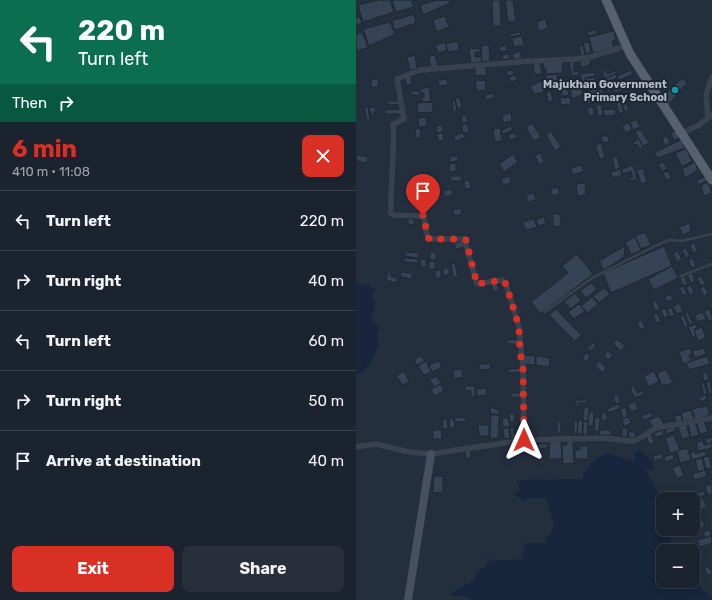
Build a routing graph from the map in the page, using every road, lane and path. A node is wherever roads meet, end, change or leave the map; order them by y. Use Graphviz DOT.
graph roads {
  1 [pos="606,0"];
  2 [pos="626,46"];
  3 [pos="712,77"];
  4 [pos="710,116"];
  5 [pos="681,134"];
  6 [pos="712,180"];
  7 [pos="712,234"];
  8 [pos="712,264"];
  9 [pos="681,276"];
  10 [pos="545,312"];
  11 [pos="712,418"];
  12 [pos="524,440"];
  13 [pos="356,447"];
  14 [pos="431,454"];
  15 [pos="408,600"];
  1 -- 2 [label="main road"];
  2 -- 5 [label="main road"];
  2 -- 12 [label="street"];
  3 -- 4 [label="street"];
  4 -- 5 [label="street"];
  5 -- 6 [label="main road"];
  7 -- 10 [label="lane"];
  8 -- 9 [label="lane"];
  11 -- 12 [label="street"];
  12 -- 14 [label="street"];
  13 -- 14 [label="street"];
  14 -- 15 [label="street"];
}
